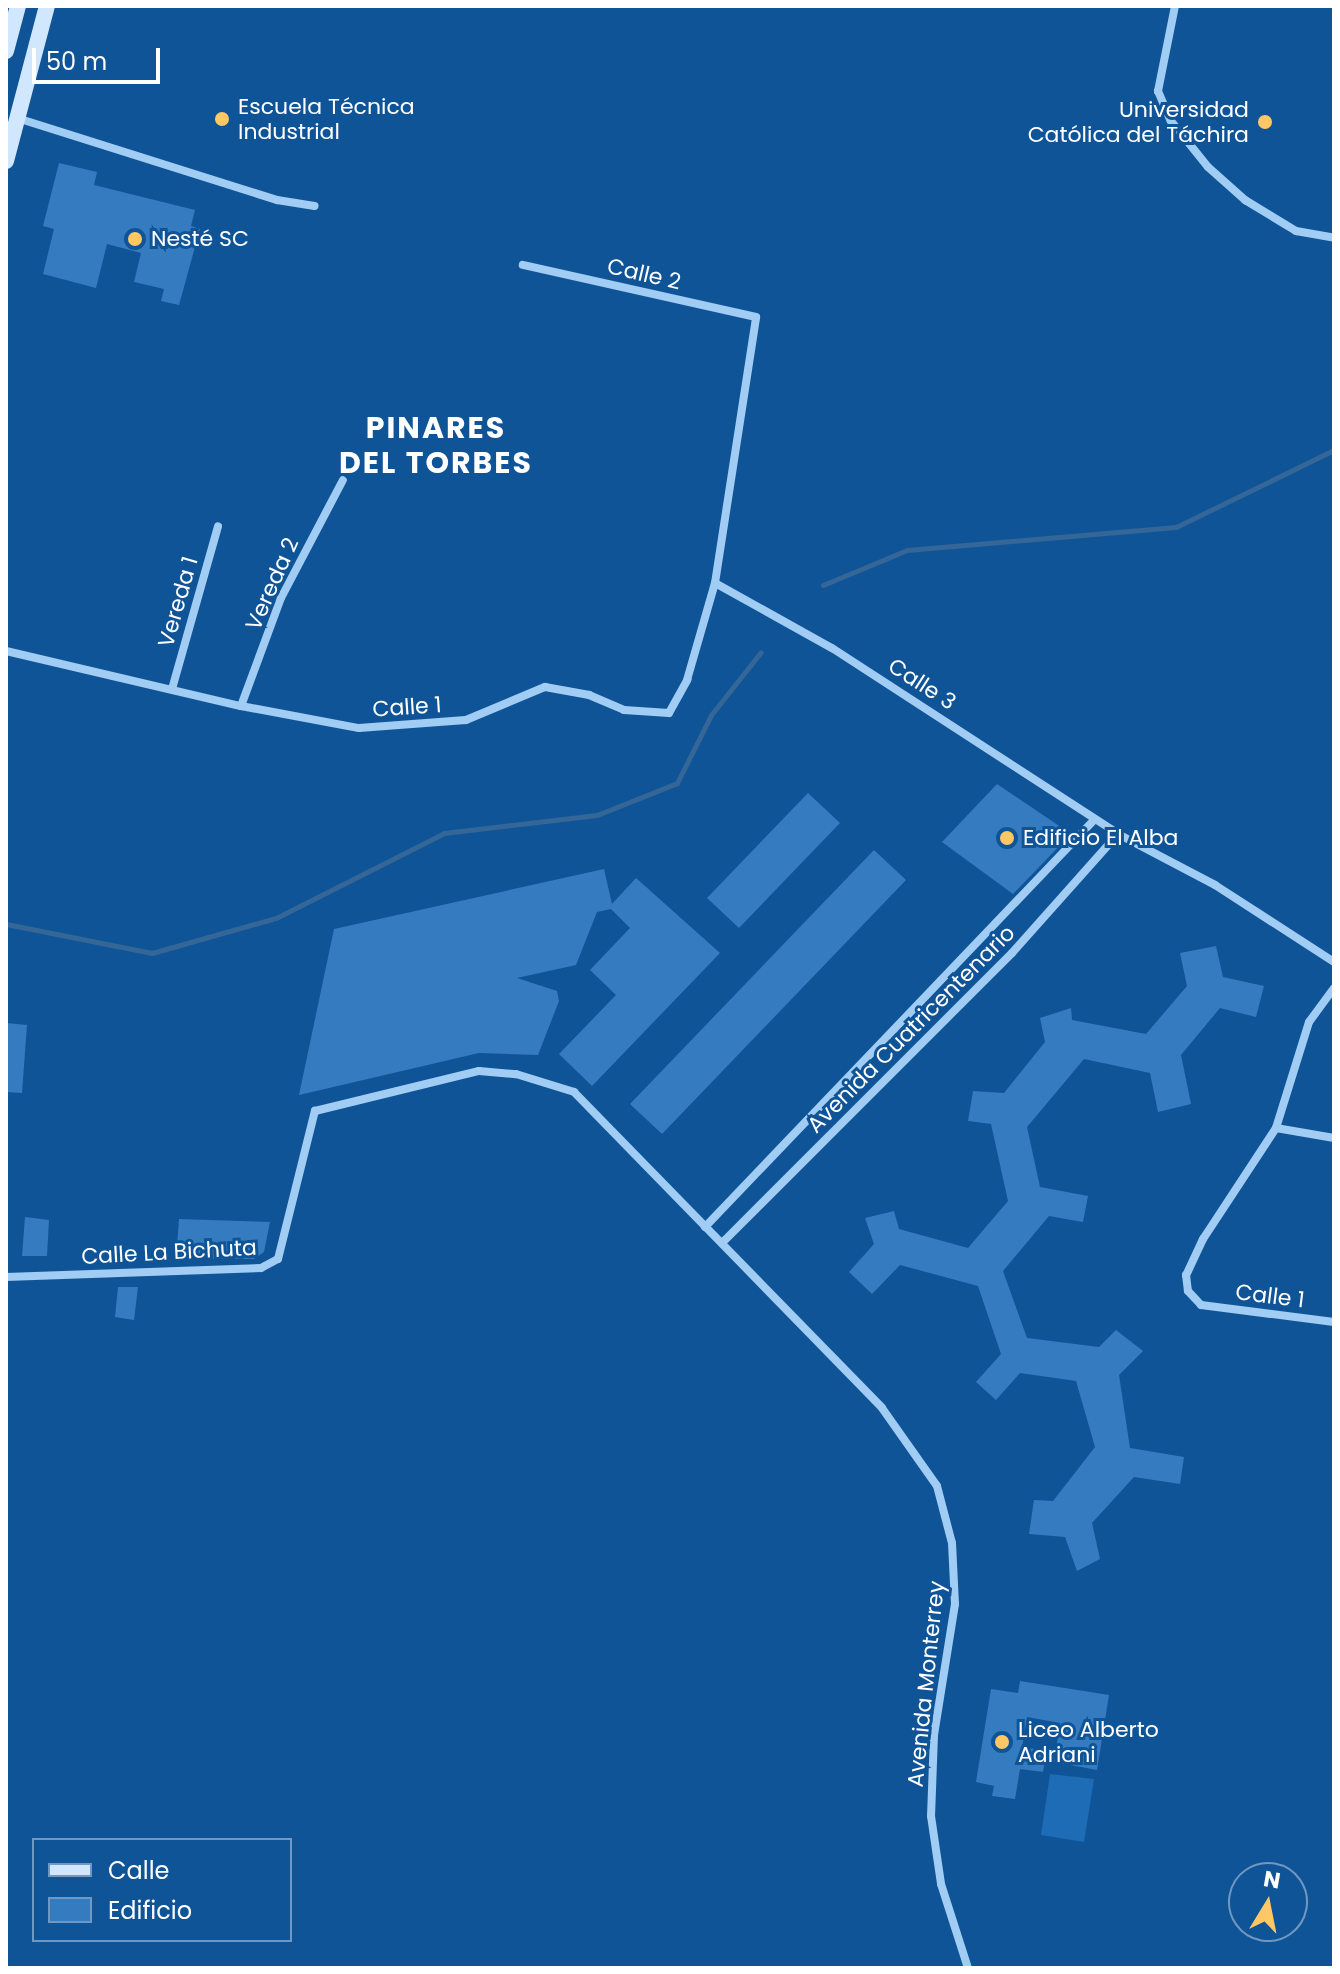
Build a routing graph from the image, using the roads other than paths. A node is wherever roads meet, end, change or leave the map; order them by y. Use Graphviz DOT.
graph roads {
  1 [pos="18,6"];
  2 [pos="47,6"];
  3 [pos="1175,6"];
  4 [pos="6,51"];
  5 [pos="17,118"];
  6 [pos="6,161"];
  7 [pos="315,206"];
  8 [pos="1334,238"];
  9 [pos="523,265"];
  10 [pos="343,480"];
  11 [pos="218,526"];
  12 [pos="715,583"];
  13 [pos="6,651"];
  14 [pos="172,689"];
  15 [pos="241,706"];
  16 [pos="1095,819"];
  17 [pos="1118,834"];
  18 [pos="1334,962"];
  19 [pos="1334,988"];
  20 [pos="1276,1128"];
  21 [pos="1334,1138"];
  22 [pos="705,1227"];
  23 [pos="722,1243"];
  24 [pos="6,1277"];
  25 [pos="1334,1322"];
  26 [pos="968,1968"];
  1 -- 4 [label="main road"];
  2 -- 5 [label="main road"];
  3 -- 8 [label="street"];
  5 -- 6 [label="main road"];
  5 -- 7 [label="street"];
  9 -- 12 [label="street, Calle 2"];
  10 -- 15 [label="street, Vereda 2"];
  11 -- 14 [label="street, Vereda 1"];
  12 -- 15 [label="street, Calle 1"];
  12 -- 16 [label="street, Calle 3"];
  13 -- 14 [label="street, Calle 1"];
  14 -- 15 [label="street, Calle 1"];
  16 -- 17 [label="street, Calle 3"];
  16 -- 22 [label="street, Avenida Cuatricentenario"];
  17 -- 18 [label="street, Calle 3"];
  17 -- 23 [label="street, Avenida Cuatricentenario"];
  19 -- 20 [label="street"];
  20 -- 21 [label="street"];
  20 -- 25 [label="street, Calle 1"];
  22 -- 23 [label="street, Calle La Bichuta"];
  22 -- 24 [label="street, Calle La Bichuta"];
  23 -- 26 [label="street, Avenida Monterrey"];
}
